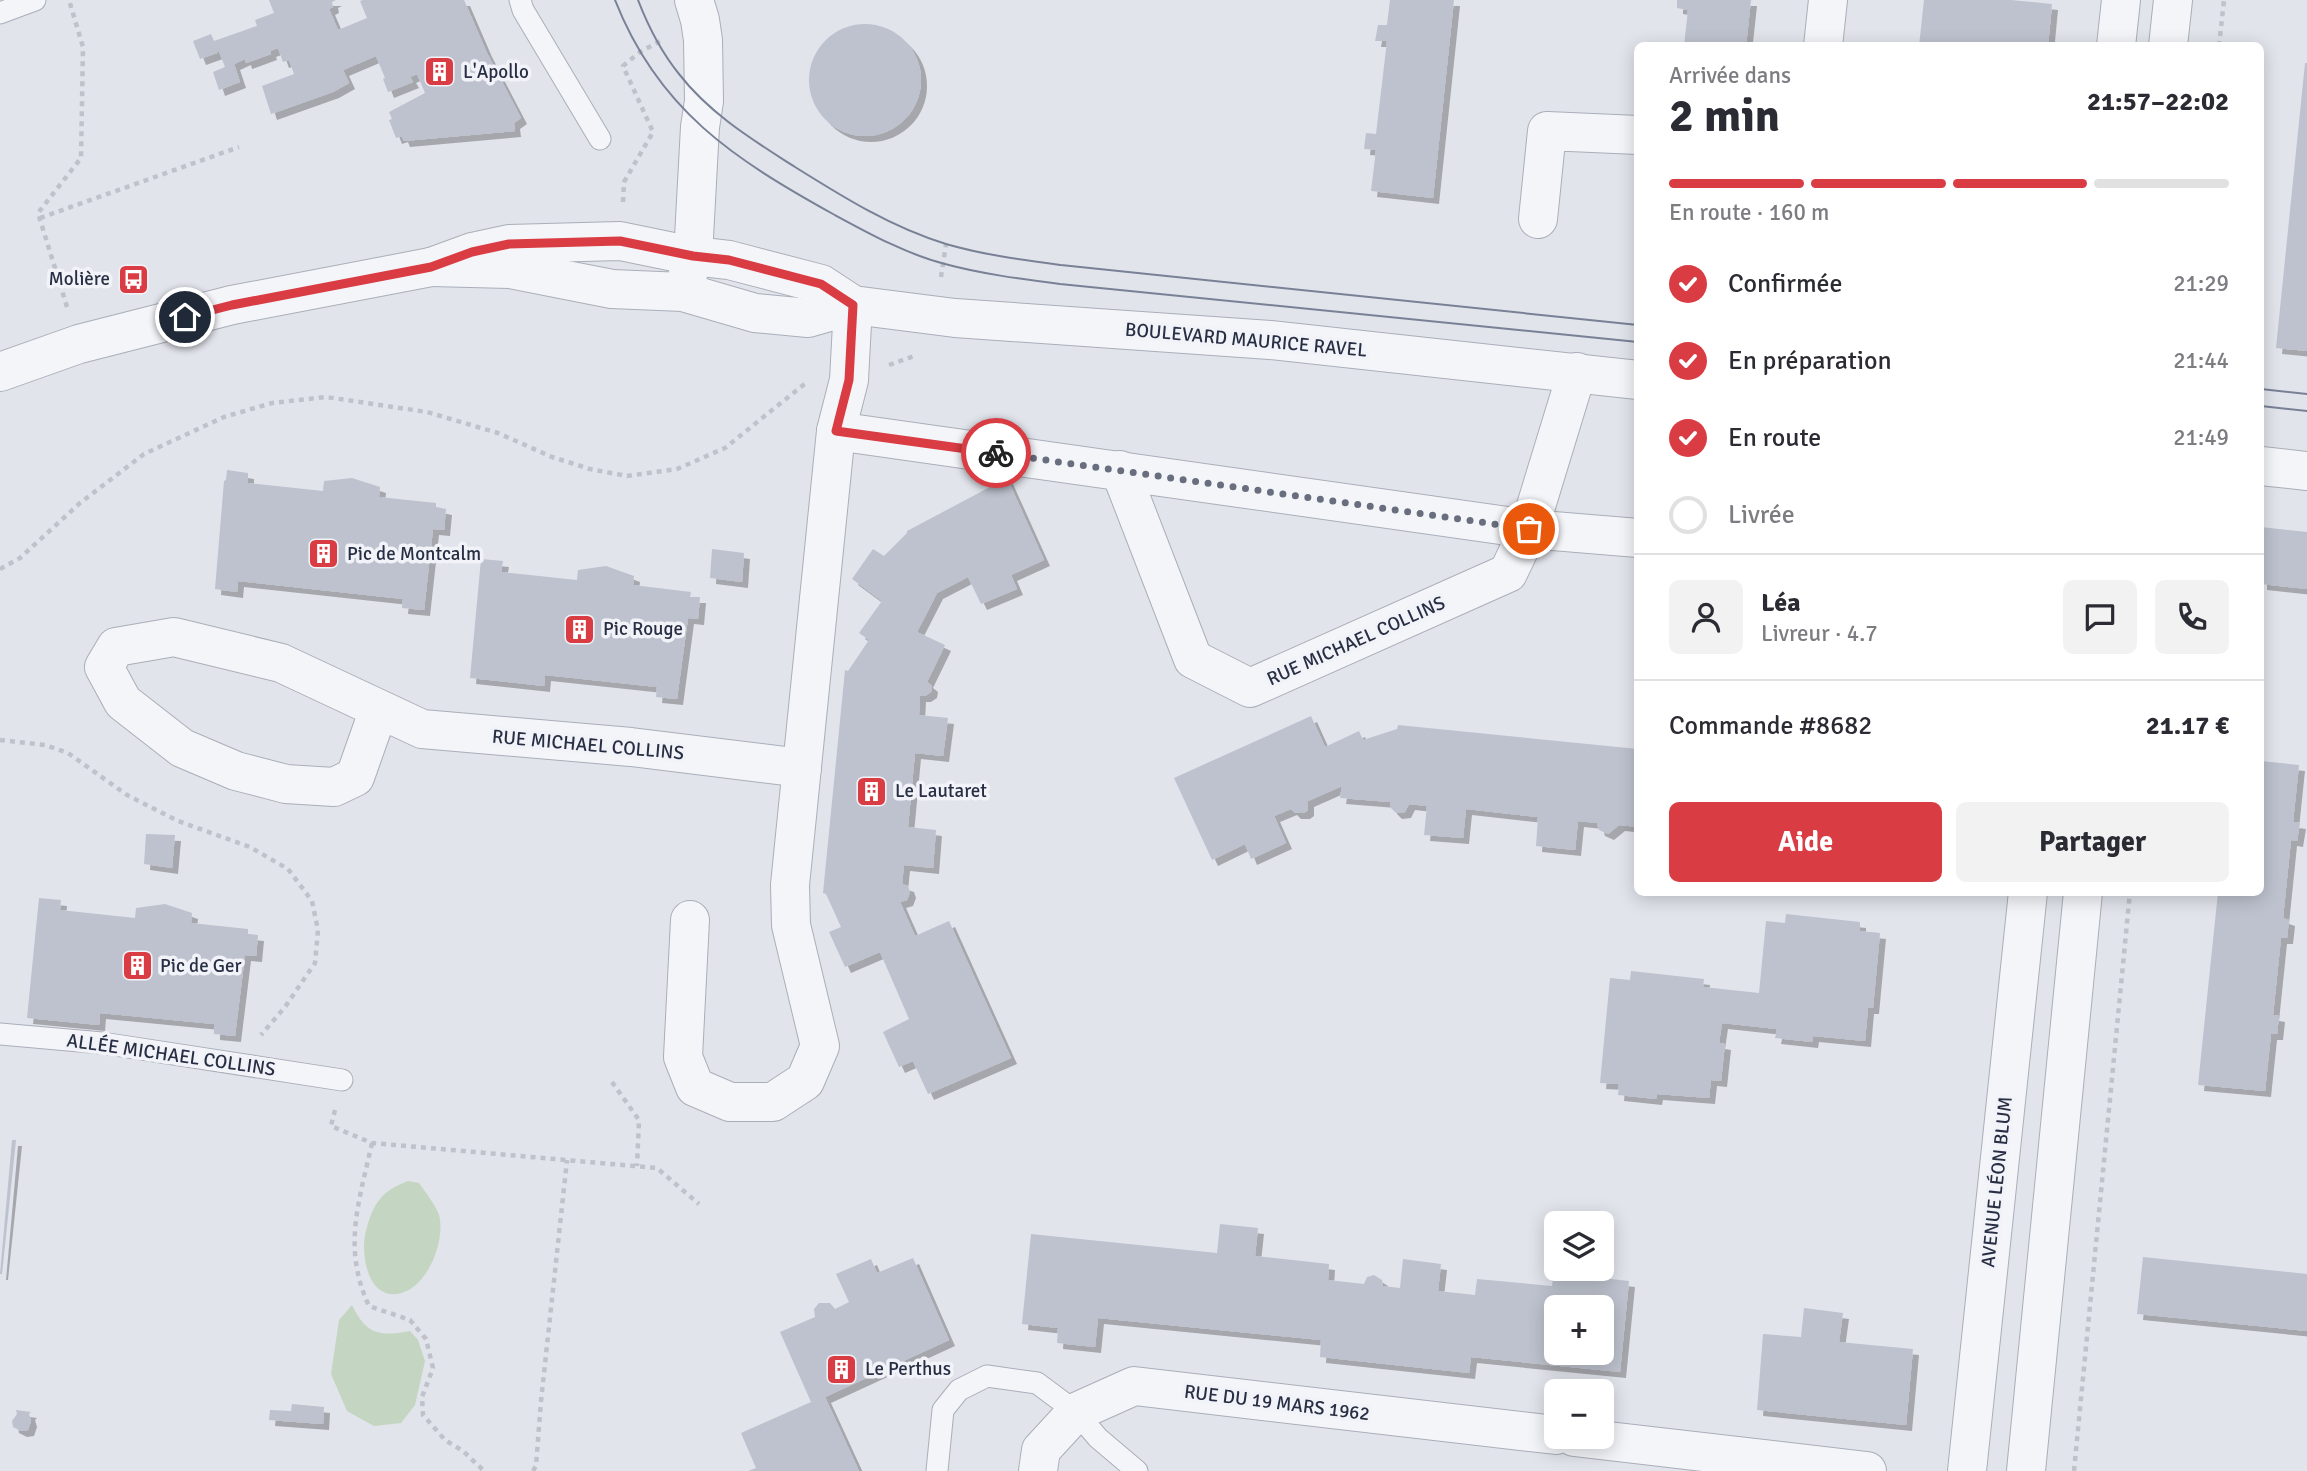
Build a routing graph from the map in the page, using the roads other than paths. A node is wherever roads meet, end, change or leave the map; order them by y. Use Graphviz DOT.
graph roads {
  1 [pos="34,0"];
  2 [pos="520,0"];
  3 [pos="1828,0"];
  4 [pos="2121,0"];
  5 [pos="2173,0"];
  6 [pos="697,10"];
  7 [pos="0,13"];
  8 [pos="1823,42"];
  9 [pos="2116,42"];
  10 [pos="2168,42"];
  11 [pos="1634,135"];
  12 [pos="600,138"];
  13 [pos="1538,219"];
  14 [pos="693,256"];
  15 [pos="431,267"];
  16 [pos="683,292"];
  17 [pos="853,305"];
  18 [pos="0,372"];
  19 [pos="1577,372"];
  20 [pos="1634,379"];
  21 [pos="836,431"];
  22 [pos="2264,466"];
  23 [pos="1120,470"];
  24 [pos="2307,471"];
  25 [pos="1529,529"];
  26 [pos="1634,538"];
  27 [pos="379,709"];
  28 [pos="802,768"];
  29 [pos="2028,896"];
  30 [pos="2084,896"];
  31 [pos="690,919"];
  32 [pos="0,1034"];
  33 [pos="342,1080"];
  34 [pos="1076,1412"];
  35 [pos="1544,1434"];
  36 [pos="1614,1448"];
  37 [pos="1649,1458"];
  38 [pos="937,1471"];
  39 [pos="1038,1471"];
  40 [pos="1137,1471"];
  41 [pos="1867,1471"];
  42 [pos="1967,1471"];
  43 [pos="2026,1471"];
  1 -- 7 [label="lane"];
  2 -- 12 [label="lane"];
  3 -- 8 [label="street"];
  4 -- 9 [label="street"];
  5 -- 10 [label="street"];
  6 -- 14 [label="street"];
  11 -- 13 [label="street"];
  14 -- 15 [label="street, BOULEVARD MAURICE RAVEL"];
  14 -- 16 [label="street"];
  14 -- 17 [label="street, BOULEVARD MAURICE RAVEL"];
  15 -- 16 [label="street, BOULEVARD MAURICE RAVEL"];
  15 -- 18 [label="street, BOULEVARD MAURICE RAVEL"];
  16 -- 17 [label="street, BOULEVARD MAURICE RAVEL"];
  17 -- 19 [label="street, BOULEVARD MAURICE RAVEL"];
  17 -- 21 [label="street"];
  19 -- 20 [label="street, BOULEVARD MAURICE RAVEL"];
  19 -- 25 [label="street, RUE MICHAEL COLLINS"];
  21 -- 23 [label="street"];
  21 -- 28 [label="street"];
  22 -- 24 [label="street"];
  23 -- 25 [label="street"];
  23 -- 25 [label="street, RUE MICHAEL COLLINS"];
  25 -- 26 [label="street"];
  27 -- 27 [label="street, RUE MICHAEL COLLINS"];
  27 -- 28 [label="street, RUE MICHAEL COLLINS"];
  28 -- 31 [label="street"];
  29 -- 42 [label="street, AVENUE LÉON BLUM"];
  30 -- 43 [label="street"];
  32 -- 33 [label="lane, ALLÉE MICHAEL COLLINS"];
  34 -- 35 [label="street, RUE DU 19 MARS 1962"];
  34 -- 38 [label="lane"];
  34 -- 39 [label="street, RUE DU 19 MARS 1962"];
  34 -- 40 [label="lane"];
  36 -- 37 [label="street"];
  37 -- 41 [label="street"];
}
